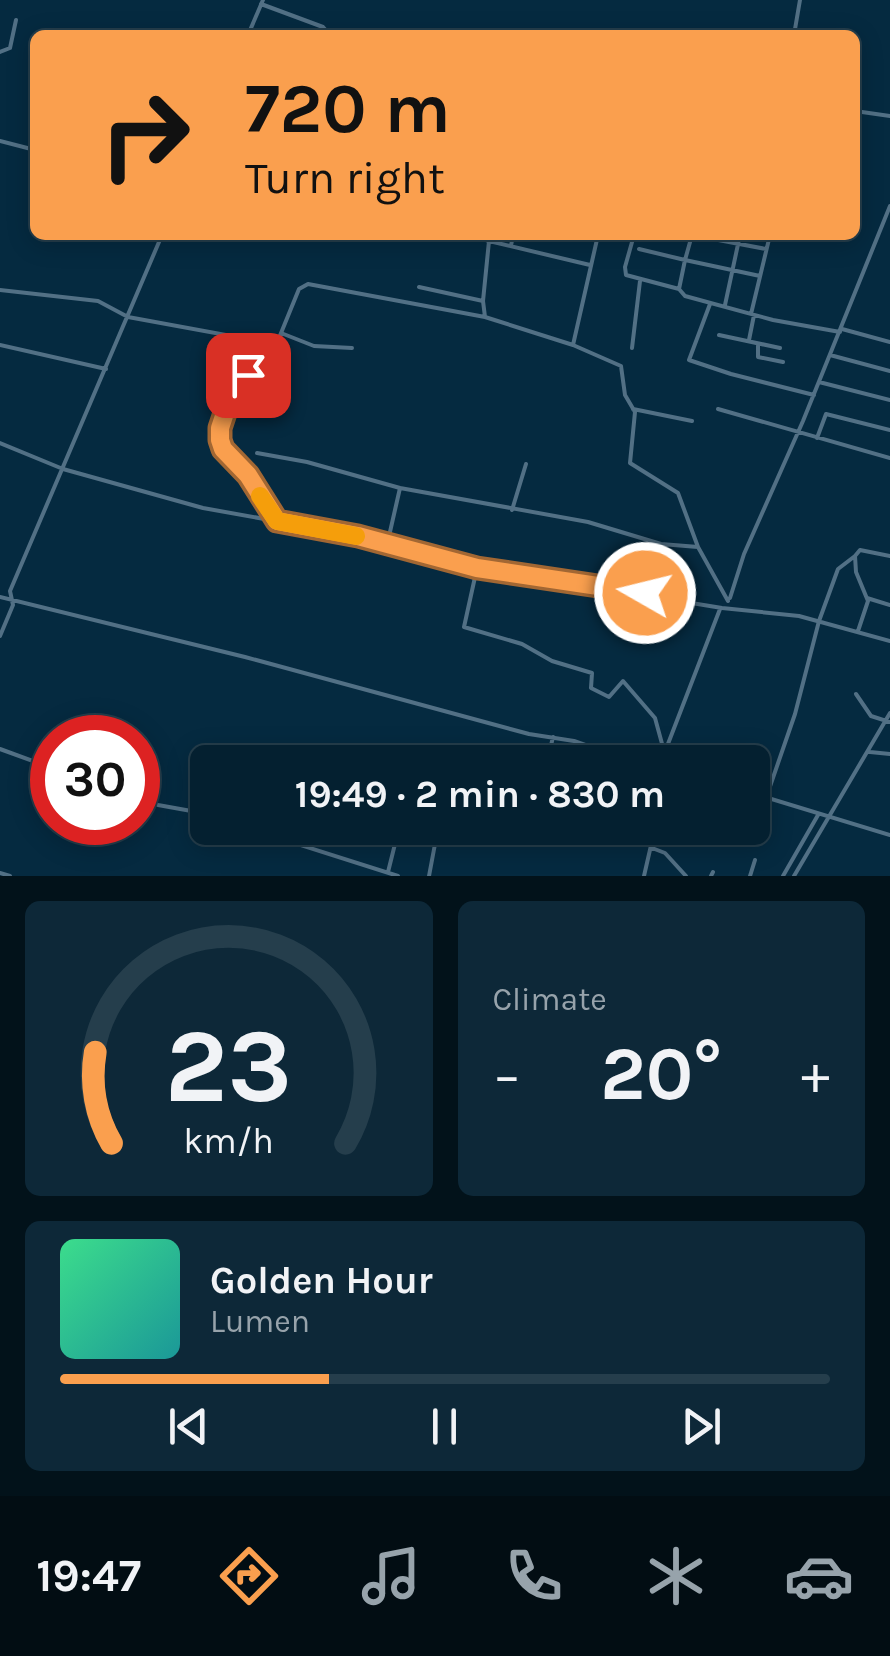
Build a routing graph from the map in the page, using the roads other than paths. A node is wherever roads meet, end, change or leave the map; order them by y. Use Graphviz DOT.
graph roads {
  1 [pos="800,0"];
  2 [pos="262,2"];
  3 [pos="16,20"];
  4 [pos="250,30"];
  5 [pos="326,30"];
  6 [pos="795,30"];
  7 [pos="0,52"];
  8 [pos="860,111"];
  9 [pos="890,116"];
  10 [pos="0,141"];
  11 [pos="30,149"];
  12 [pos="890,206"];
  13 [pos="160,240"];
  14 [pos="486,240"];
  15 [pos="512,240"];
  16 [pos="597,240"];
  17 [pos="633,240"];
  18 [pos="691,240"];
  19 [pos="718,240"];
  20 [pos="739,240"];
  21 [pos="769,240"];
  22 [pos="489,241"];
  23 [pos="738,244"];
  24 [pos="511,246"];
  25 [pos="767,249"];
  26 [pos="640,250"];
  27 [pos="685,260"];
  28 [pos="590,264"];
  29 [pos="732,270"];
  30 [pos="760,276"];
  31 [pos="640,280"];
  32 [pos="419,286"];
  33 [pos="679,289"];
  34 [pos="0,290"];
  35 [pos="483,301"];
  36 [pos="711,302"];
  37 [pos="725,305"];
  38 [pos="753,314"];
  39 [pos="128,317"];
  40 [pos="485,317"];
  41 [pos="841,330"];
  42 [pos="282,333"];
  43 [pos="718,335"];
  44 [pos="259,341"];
  45 [pos="749,341"];
  46 [pos="890,342"];
  47 [pos="758,344"];
  48 [pos="573,345"];
  49 [pos="0,346"];
  50 [pos="352,348"];
  51 [pos="632,348"];
  52 [pos="780,348"];
  53 [pos="830,355"];
  54 [pos="783,362"];
  55 [pos="106,369"];
  56 [pos="890,371"];
  57 [pos="819,382"];
  58 [pos="814,394"];
  59 [pos="890,400"];
  60 [pos="633,409"];
  61 [pos="718,409"];
  62 [pos="692,421"];
  63 [pos="890,430"];
  64 [pos="796,432"];
  65 [pos="816,438"];
  66 [pos="0,443"];
  67 [pos="256,453"];
  68 [pos="890,458"];
  69 [pos="526,464"];
  70 [pos="63,469"];
  71 [pos="400,488"];
  72 [pos="512,510"];
  73 [pos="277,521"];
  74 [pos="387,544"];
  75 [pos="698,548"];
  76 [pos="854,556"];
  77 [pos="890,556"];
  78 [pos="477,568"];
  79 [pos="0,597"];
  80 [pos="867,598"];
  81 [pos="12,599"];
  82 [pos="890,604"];
  83 [pos="726,605"];
  84 [pos="819,621"];
  85 [pos="858,632"];
  86 [pos="0,636"];
  87 [pos="890,640"];
  88 [pos="856,694"];
  89 [pos="890,714"];
  90 [pos="888,722"];
  91 [pos="553,737"];
  92 [pos="551,745"];
  93 [pos="586,745"];
  94 [pos="663,745"];
  95 [pos="667,745"];
  96 [pos="0,749"];
  97 [pos="868,751"];
  98 [pos="890,754"];
  99 [pos="30,760"];
  100 [pos="770,786"];
  101 [pos="770,799"];
  102 [pos="160,805"];
  103 [pos="190,811"];
  104 [pos="818,815"];
  105 [pos="830,818"];
  106 [pos="890,835"];
  107 [pos="301,845"];
  108 [pos="394,845"];
  109 [pos="435,845"];
  110 [pos="652,845"];
  111 [pos="755,860"];
  112 [pos="0,872"];
  113 [pos="388,872"];
  114 [pos="10,876"];
  115 [pos="398,876"];
  116 [pos="429,876"];
  117 [pos="644,876"];
  118 [pos="686,876"];
  119 [pos="750,876"];
  120 [pos="783,876"];
  121 [pos="794,876"];
  1 -- 6 [label="street"];
  2 -- 4 [label="street"];
  2 -- 5 [label="street"];
  3 -- 7 [label="street"];
  8 -- 9 [label="street"];
  10 -- 11 [label="street"];
  12 -- 41 [label="street"];
  13 -- 39 [label="street"];
  14 -- 22 [label="street"];
  15 -- 24 [label="street"];
  16 -- 28 [label="street"];
  17 -- 31 [label="street"];
  18 -- 27 [label="street"];
  19 -- 23 [label="street"];
  20 -- 23 [label="street"];
  21 -- 25 [label="street"];
  22 -- 24 [label="street"];
  22 -- 35 [label="street"];
  23 -- 25 [label="street"];
  23 -- 29 [label="street"];
  24 -- 28 [label="street"];
  25 -- 30 [label="street"];
  26 -- 27 [label="street"];
  27 -- 29 [label="street"];
  27 -- 33 [label="street"];
  28 -- 48 [label="street"];
  29 -- 30 [label="street"];
  29 -- 37 [label="street"];
  30 -- 38 [label="street"];
  31 -- 33 [label="street"];
  31 -- 51 [label="street"];
  32 -- 35 [label="street"];
  33 -- 36 [label="street"];
  34 -- 39 [label="street"];
  35 -- 40 [label="street"];
  36 -- 37 [label="street"];
  36 -- 58 [label="street"];
  37 -- 38 [label="street"];
  38 -- 41 [label="street"];
  38 -- 45 [label="street"];
  39 -- 44 [label="street"];
  39 -- 55 [label="street"];
  40 -- 42 [label="street"];
  40 -- 48 [label="street"];
  41 -- 46 [label="street"];
  41 -- 53 [label="street"];
  42 -- 44 [label="street"];
  42 -- 50 [label="street"];
  43 -- 45 [label="street"];
  44 -- 73 [label="street"];
  45 -- 47 [label="street"];
  47 -- 52 [label="street"];
  47 -- 54 [label="street"];
  48 -- 60 [label="street"];
  49 -- 55 [label="street"];
  53 -- 56 [label="street"];
  53 -- 57 [label="street"];
  55 -- 70 [label="street"];
  57 -- 58 [label="street"];
  57 -- 59 [label="street"];
  58 -- 64 [label="street"];
  60 -- 62 [label="street"];
  60 -- 75 [label="street"];
  61 -- 64 [label="street"];
  63 -- 65 [label="street"];
  64 -- 65 [label="street"];
  64 -- 83 [label="street"];
  65 -- 68 [label="street"];
  66 -- 70 [label="street"];
  67 -- 71 [label="street"];
  69 -- 72 [label="street"];
  70 -- 73 [label="street"];
  70 -- 81 [label="street"];
  71 -- 72 [label="street"];
  71 -- 74 [label="street"];
  72 -- 75 [label="street"];
  73 -- 74 [label="street"];
  74 -- 78 [label="street"];
  75 -- 83 [label="street"];
  76 -- 77 [label="street"];
  76 -- 80 [label="street"];
  76 -- 84 [label="street"];
  78 -- 83 [label="street"];
  78 -- 94 [label="street"];
  79 -- 81 [label="street"];
  80 -- 82 [label="street"];
  80 -- 85 [label="street"];
  81 -- 86 [label="street"];
  81 -- 91 [label="street"];
  83 -- 84 [label="street"];
  83 -- 95 [label="street"];
  84 -- 85 [label="street"];
  84 -- 100 [label="street"];
  85 -- 87 [label="street"];
  88 -- 90 [label="street"];
  89 -- 90 [label="street"];
  90 -- 97 [label="street"];
  91 -- 92 [label="street"];
  91 -- 93 [label="street"];
  96 -- 99 [label="street"];
  97 -- 98 [label="street"];
  97 -- 105 [label="street"];
  101 -- 104 [label="street"];
  102 -- 103 [label="street"];
  104 -- 105 [label="street"];
  104 -- 120 [label="street"];
  105 -- 106 [label="street"];
  105 -- 121 [label="street"];
  107 -- 113 [label="street"];
  108 -- 113 [label="street"];
  109 -- 116 [label="street"];
  110 -- 117 [label="street"];
  110 -- 118 [label="street"];
  111 -- 119 [label="street"];
  112 -- 114 [label="street"];
  113 -- 115 [label="street"];
}
